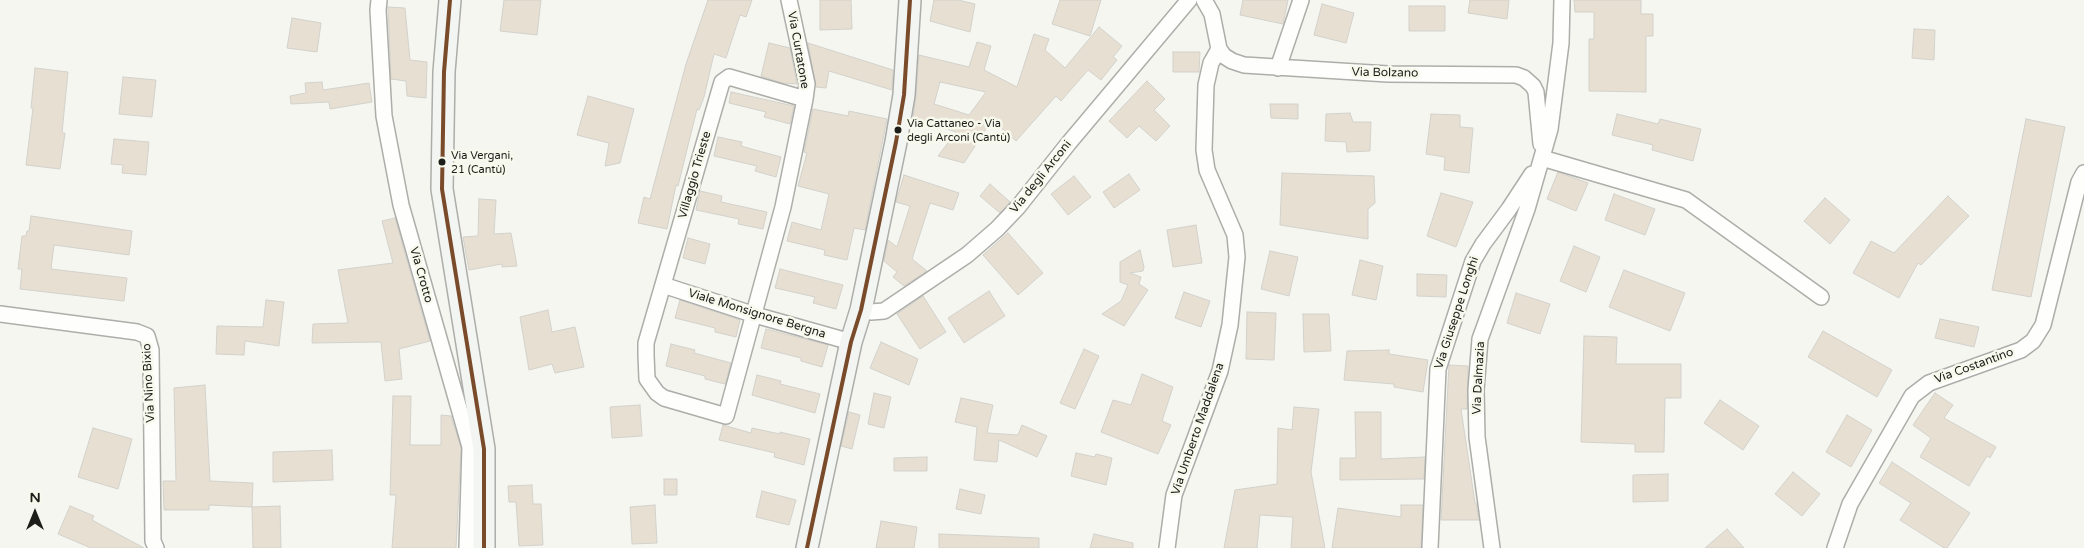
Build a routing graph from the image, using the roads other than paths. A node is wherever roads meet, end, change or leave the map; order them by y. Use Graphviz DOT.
graph roads {
  1 [pos="379,0"];
  2 [pos="450,0"];
  3 [pos="789,0"];
  4 [pos="910,0"];
  5 [pos="1189,0"];
  6 [pos="1204,0"];
  7 [pos="1301,0"];
  8 [pos="1562,0"];
  9 [pos="1219,49"];
  10 [pos="1278,68"];
  11 [pos="805,99"];
  12 [pos="1542,158"];
  13 [pos="2084,173"];
  14 [pos="663,285"];
  15 [pos="1821,297"];
  16 [pos="861,310"];
  17 [pos="0,314"];
  18 [pos="755,315"];
  19 [pos="851,342"];
  20 [pos="156,548"];
  21 [pos="467,548"];
  22 [pos="484,548"];
  23 [pos="807,548"];
  24 [pos="1167,548"];
  25 [pos="1430,548"];
  26 [pos="1492,548"];
  27 [pos="1835,548"];
  1 -- 21 [label="street, Via Crotto"];
  2 -- 22 [label="street"];
  3 -- 11 [label="street, Via Curtatone"];
  4 -- 16 [label="street"];
  5 -- 16 [label="street, Via degli Arconi"];
  6 -- 9 [label="street"];
  7 -- 10 [label="street"];
  8 -- 12 [label="street, Via Dalmazia"];
  9 -- 10 [label="street, Via Bolzano"];
  9 -- 24 [label="street, Via Umberto Maddalena"];
  10 -- 12 [label="street, Via Bolzano"];
  11 -- 14 [label="street, Villaggio Trieste"];
  11 -- 18 [label="street, Villaggio Trieste"];
  12 -- 15 [label="street"];
  12 -- 25 [label="street, Via Giuseppe Longhi"];
  12 -- 26 [label="street, Via Dalmazia"];
  13 -- 27 [label="street, Via Costantino"];
  14 -- 18 [label="street, Viale Monsignore Bergna"];
  14 -- 18 [label="street, Villaggio Trieste"];
  16 -- 19 [label="street"];
  17 -- 20 [label="street, Via Nino Bixio"];
  18 -- 19 [label="street, Viale Monsignore Bergna"];
  19 -- 23 [label="street"];
}
